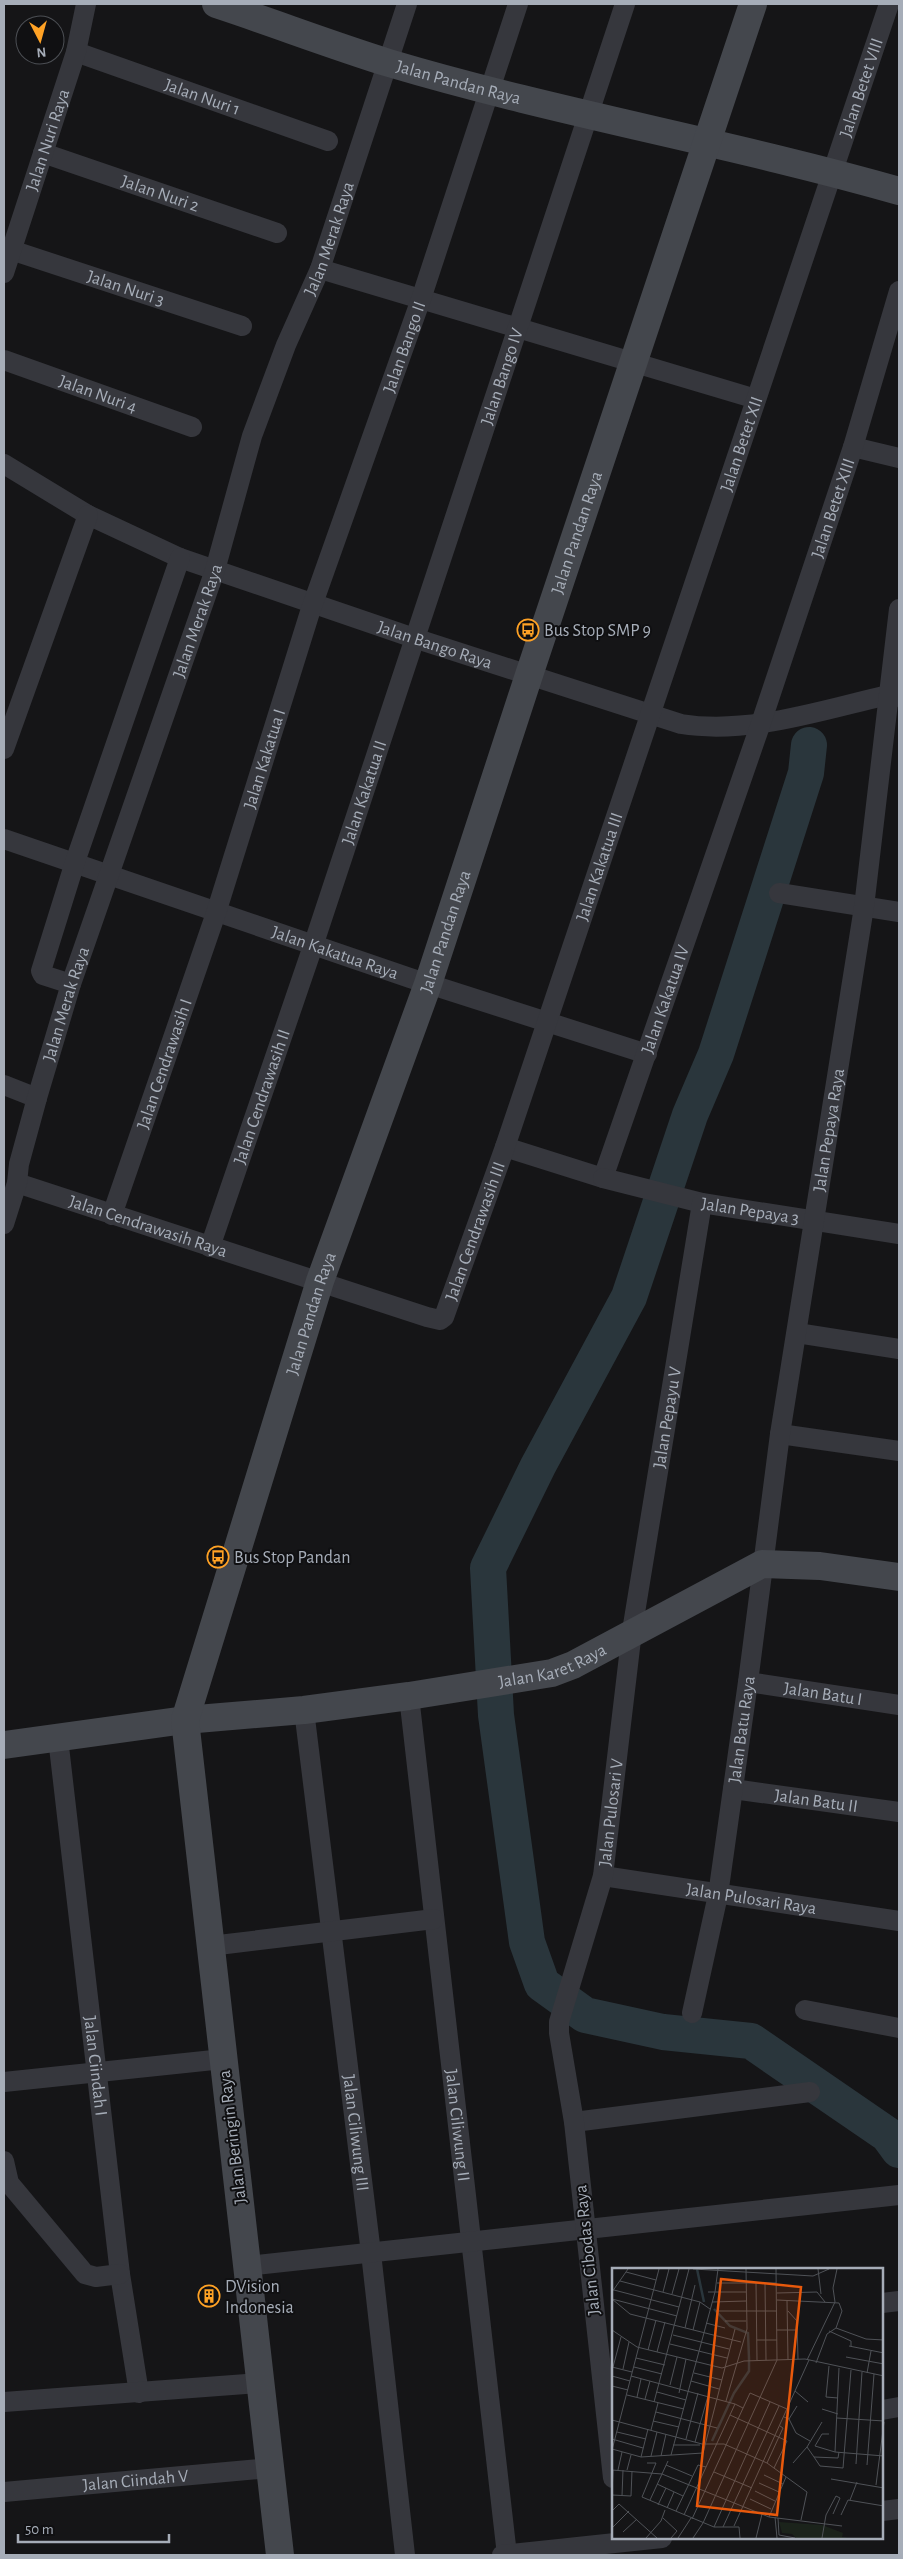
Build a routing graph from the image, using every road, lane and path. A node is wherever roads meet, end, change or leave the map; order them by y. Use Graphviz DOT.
graph roads {
  1 [pos="86,4"];
  2 [pos="216,4"];
  3 [pos="407,4"];
  4 [pos="518,4"];
  5 [pos="625,4"];
  6 [pos="753,4"];
  7 [pos="889,4"];
  8 [pos="76,52"];
  9 [pos="388,62"];
  10 [pos="490,89"];
  11 [pos="589,115"];
  12 [pos="328,141"];
  13 [pos="706,143"];
  14 [pos="43,154"];
  15 [pos="832,172"];
  16 [pos="899,191"];
  17 [pos="277,232"];
  18 [pos="12,250"];
  19 [pos="320,269"];
  20 [pos="4,274"];
  21 [pos="899,291"];
  22 [pos="421,299"];
  23 [pos="242,326"];
  24 [pos="518,327"];
  25 [pos="4,360"];
  26 [pos="633,363"];
  27 [pos="756,399"];
  28 [pos="192,428"];
  29 [pos="853,447"];
  30 [pos="899,458"];
  31 [pos="4,464"];
  32 [pos="88,515"];
  33 [pos="180,558"];
  34 [pos="215,570"];
  35 [pos="313,604"];
  36 [pos="899,609"];
  37 [pos="414,638"];
  38 [pos="529,675"];
  39 [pos="894,696"];
  40 [pos="651,714"];
  41 [pos="761,723"];
  42 [pos="4,749"];
  43 [pos="4,839"];
  44 [pos="92,869"];
  45 [pos="779,893"];
  46 [pos="864,907"];
  47 [pos="899,912"];
  48 [pos="216,913"];
  49 [pos="313,946"];
  50 [pos="71,984"];
  51 [pos="428,984"];
  52 [pos="547,1020"];
  53 [pos="648,1054"];
  54 [pos="4,1085"];
  55 [pos="37,1098"];
  56 [pos="505,1147"];
  57 [pos="603,1178"];
  58 [pos="17,1184"];
  59 [pos="702,1203"];
  60 [pos="112,1215"];
  61 [pos="812,1221"];
  62 [pos="4,1224"];
  63 [pos="899,1234"];
  64 [pos="210,1247"];
  65 [pos="320,1281"];
  66 [pos="797,1333"];
  67 [pos="899,1349"];
  68 [pos="780,1434"];
  69 [pos="899,1451"];
  70 [pos="762,1564"];
  71 [pos="899,1577"];
  72 [pos="632,1632"];
  73 [pos="748,1682"];
  74 [pos="410,1696"];
  75 [pos="899,1704"];
  76 [pos="304,1710"];
  77 [pos="184,1720"];
  78 [pos="58,1738"];
  79 [pos="4,1745"];
  80 [pos="733,1789"];
  81 [pos="899,1812"];
  82 [pos="603,1876"];
  83 [pos="718,1895"];
  84 [pos="434,1919"];
  85 [pos="899,1921"];
  86 [pos="331,1932"];
  87 [pos="210,1946"];
  88 [pos="805,2010"];
  89 [pos="692,2014"];
  90 [pos="559,2022"];
  91 [pos="899,2028"];
  92 [pos="223,2059"];
  93 [pos="98,2071"];
  94 [pos="4,2082"];
  95 [pos="810,2092"];
  96 [pos="574,2122"];
  97 [pos="4,2161"];
  98 [pos="899,2195"];
  99 [pos="584,2229"];
  100 [pos="472,2242"];
  101 [pos="371,2253"];
  102 [pos="247,2266"];
  103 [pos="120,2274"];
  104 [pos="899,2301"];
  105 [pos="883,2303"];
  106 [pos="605,2336"];
  107 [pos="260,2383"];
  108 [pos="139,2393"];
  109 [pos="4,2402"];
  110 [pos="899,2408"];
  111 [pos="883,2410"];
  112 [pos="611,2441"];
  113 [pos="612,2460"];
  114 [pos="269,2468"];
  115 [pos="4,2492"];
  116 [pos="899,2509"];
  117 [pos="883,2512"];
  118 [pos="656,2539"];
  119 [pos="621,2545"];
  120 [pos="280,2555"];
  121 [pos="405,2555"];
  122 [pos="502,2555"];
  123 [pos="508,2555"];
  1 -- 8 [label="street, Jalan Nuri Raya"];
  2 -- 9 [label="street, Jalan Pandan Raya"];
  3 -- 9 [label="street, Jalan Merak Raya"];
  4 -- 10 [label="street, Jalan Bango II"];
  5 -- 11 [label="street, Jalan Bango IV"];
  6 -- 13 [label="street, Jalan Pandan Raya"];
  7 -- 15 [label="street, Jalan Betet VIII"];
  8 -- 12 [label="street, Jalan Nuri 1"];
  8 -- 14 [label="street, Jalan Nuri Raya"];
  9 -- 10 [label="street, Jalan Pandan Raya"];
  9 -- 19 [label="street, Jalan Merak Raya"];
  10 -- 11 [label="street, Jalan Pandan Raya"];
  10 -- 22 [label="street, Jalan Bango II"];
  11 -- 13 [label="street, Jalan Pandan Raya"];
  11 -- 24 [label="street, Jalan Bango IV"];
  13 -- 15 [label="street, Jalan Pandan Raya"];
  13 -- 26 [label="street, Jalan Pandan Raya"];
  14 -- 17 [label="street, Jalan Nuri 2"];
  14 -- 18 [label="street, Jalan Nuri Raya"];
  15 -- 16 [label="street, Jalan Pandan Raya"];
  15 -- 27 [label="street, Jalan Betet XII"];
  18 -- 20 [label="street, Jalan Nuri Raya"];
  18 -- 23 [label="street, Jalan Nuri 3"];
  19 -- 22 [label="street"];
  19 -- 34 [label="street, Jalan Merak Raya"];
  21 -- 29 [label="street, Jalan Betet XIII"];
  22 -- 24 [label="street"];
  22 -- 35 [label="street, Jalan Bango II"];
  24 -- 26 [label="street"];
  24 -- 37 [label="street, Jalan Bango IV"];
  25 -- 28 [label="street, Jalan Nuri 4"];
  26 -- 27 [label="street"];
  26 -- 38 [label="street, Jalan Pandan Raya"];
  27 -- 40 [label="street, Jalan Betet XII"];
  29 -- 30 [label="street"];
  29 -- 41 [label="street, Jalan Betet XIII"];
  31 -- 32 [label="street, Jalan Bango Raya"];
  32 -- 33 [label="street, Jalan Bango Raya"];
  32 -- 42 [label="street"];
  33 -- 34 [label="street, Jalan Bango Raya"];
  33 -- 44 [label="street"];
  34 -- 35 [label="street, Jalan Bango Raya"];
  34 -- 44 [label="street, Jalan Merak Raya"];
  35 -- 37 [label="street, Jalan Bango Raya"];
  35 -- 48 [label="street, Jalan Kakatua I"];
  36 -- 39 [label="street, Jalan Pepaya Raya"];
  37 -- 38 [label="street, Jalan Bango Raya"];
  37 -- 49 [label="street, Jalan Kakatua II"];
  38 -- 40 [label="street, Jalan Bango Raya"];
  38 -- 51 [label="street, Jalan Pandan Raya"];
  39 -- 41 [label="street, Jalan Bango Raya"];
  39 -- 46 [label="street, Jalan Pepaya Raya"];
  40 -- 41 [label="street, Jalan Bango Raya"];
  40 -- 52 [label="street, Jalan Kakatua III"];
  41 -- 53 [label="street, Jalan Kakatua IV"];
  43 -- 44 [label="street, Jalan Kakatua Raya"];
  44 -- 48 [label="street, Jalan Kakatua Raya"];
  44 -- 50 [label="street, Jalan Merak Raya"];
  44 -- 50 [label="street"];
  45 -- 46 [label="street"];
  46 -- 47 [label="street"];
  46 -- 61 [label="street, Jalan Pepaya Raya"];
  48 -- 49 [label="street, Jalan Kakatua Raya"];
  48 -- 60 [label="street, Jalan Cendrawasih I"];
  49 -- 51 [label="street, Jalan Kakatua Raya"];
  49 -- 64 [label="street, Jalan Cendrawasih II"];
  50 -- 55 [label="street, Jalan Merak Raya"];
  51 -- 52 [label="street, Jalan Kakatua Raya"];
  51 -- 65 [label="street, Jalan Pandan Raya"];
  52 -- 53 [label="street, Jalan Kakatua Raya"];
  52 -- 56 [label="street, Jalan Cendrawasih III"];
  53 -- 57 [label="street, Jalan Kakatua IV"];
  54 -- 55 [label="street"];
  55 -- 58 [label="street, Jalan Merak Raya"];
  56 -- 57 [label="street"];
  56 -- 65 [label="street, Jalan Cendrawasih III"];
  57 -- 59 [label="street, Jalan Pepaya 3"];
  58 -- 60 [label="street, Jalan Cendrawasih Raya"];
  58 -- 62 [label="street"];
  59 -- 61 [label="street, Jalan Pepaya 3"];
  59 -- 72 [label="street, Jalan Pepayu V"];
  60 -- 64 [label="street, Jalan Cendrawasih Raya"];
  61 -- 63 [label="street, Jalan Pepaya 3"];
  61 -- 66 [label="street, Jalan Pepaya Raya"];
  64 -- 65 [label="street, Jalan Cendrawasih Raya"];
  65 -- 77 [label="street, Jalan Pandan Raya"];
  66 -- 67 [label="street"];
  66 -- 68 [label="street, Jalan Pepaya Raya"];
  68 -- 69 [label="street"];
  68 -- 70 [label="street, Jalan Pepaya Raya"];
  70 -- 71 [label="street, Jalan Karet Raya"];
  70 -- 72 [label="street, Jalan Karet Raya"];
  70 -- 73 [label="street, Jalan Batu Raya"];
  72 -- 74 [label="street, Jalan Karet Raya"];
  72 -- 82 [label="street, Jalan Pulosari V"];
  73 -- 75 [label="street, Jalan Batu I"];
  73 -- 80 [label="street, Jalan Batu Raya"];
  74 -- 76 [label="street, Jalan Karet Raya"];
  74 -- 84 [label="street, Jalan Ciliwung II"];
  76 -- 77 [label="street, Jalan Karet Raya"];
  76 -- 86 [label="street, Jalan Ciliwung III"];
  77 -- 78 [label="street, Jalan Karet Raya"];
  77 -- 87 [label="street, Jalan Beringin Raya"];
  78 -- 79 [label="street, Jalan Karet Raya"];
  78 -- 93 [label="street, Jalan Ciindah I"];
  80 -- 81 [label="street, Jalan Batu II"];
  80 -- 83 [label="street, Jalan Batu Raya"];
  82 -- 83 [label="street, Jalan Pulosari Raya"];
  82 -- 90 [label="street, Jalan Pulosari V"];
  83 -- 85 [label="street, Jalan Pulosari Raya"];
  83 -- 89 [label="street, Jalan Batu Raya"];
  84 -- 86 [label="street"];
  84 -- 100 [label="street, Jalan Ciliwung II"];
  86 -- 87 [label="street"];
  86 -- 101 [label="street, Jalan Ciliwung III"];
  87 -- 92 [label="street, Jalan Beringin Raya"];
  88 -- 91 [label="street"];
  90 -- 96 [label="street, Jalan Cibodas Raya"];
  92 -- 93 [label="street"];
  92 -- 102 [label="street, Jalan Beringin Raya"];
  93 -- 94 [label="street"];
  93 -- 103 [label="street, Jalan Ciindah I"];
  95 -- 96 [label="street"];
  96 -- 99 [label="street, Jalan Cibodas Raya"];
  97 -- 103 [label="street"];
  98 -- 99 [label="street"];
  99 -- 100 [label="street"];
  99 -- 106 [label="street, Jalan Cibodas Raya"];
  100 -- 101 [label="street"];
  100 -- 123 [label="street, Jalan Ciliwung II"];
  101 -- 102 [label="street"];
  101 -- 121 [label="street, Jalan Ciliwung III"];
  102 -- 107 [label="street, Jalan Beringin Raya"];
  103 -- 108 [label="street, Jalan Ciindah I"];
  104 -- 105 [label="street"];
  106 -- 112 [label="street, Jalan Cibodas Raya"];
  107 -- 108 [label="street"];
  107 -- 114 [label="street, Jalan Beringin Raya"];
  108 -- 109 [label="street"];
  110 -- 111 [label="street"];
  112 -- 113 [label="street, Jalan Cibodas Raya"];
  114 -- 115 [label="street, Jalan Ciindah V"];
  114 -- 120 [label="street, Jalan Beringin Raya"];
  116 -- 117 [label="street"];
  118 -- 119 [label="street"];
  119 -- 123 [label="street"];
  122 -- 123 [label="street"];
}
